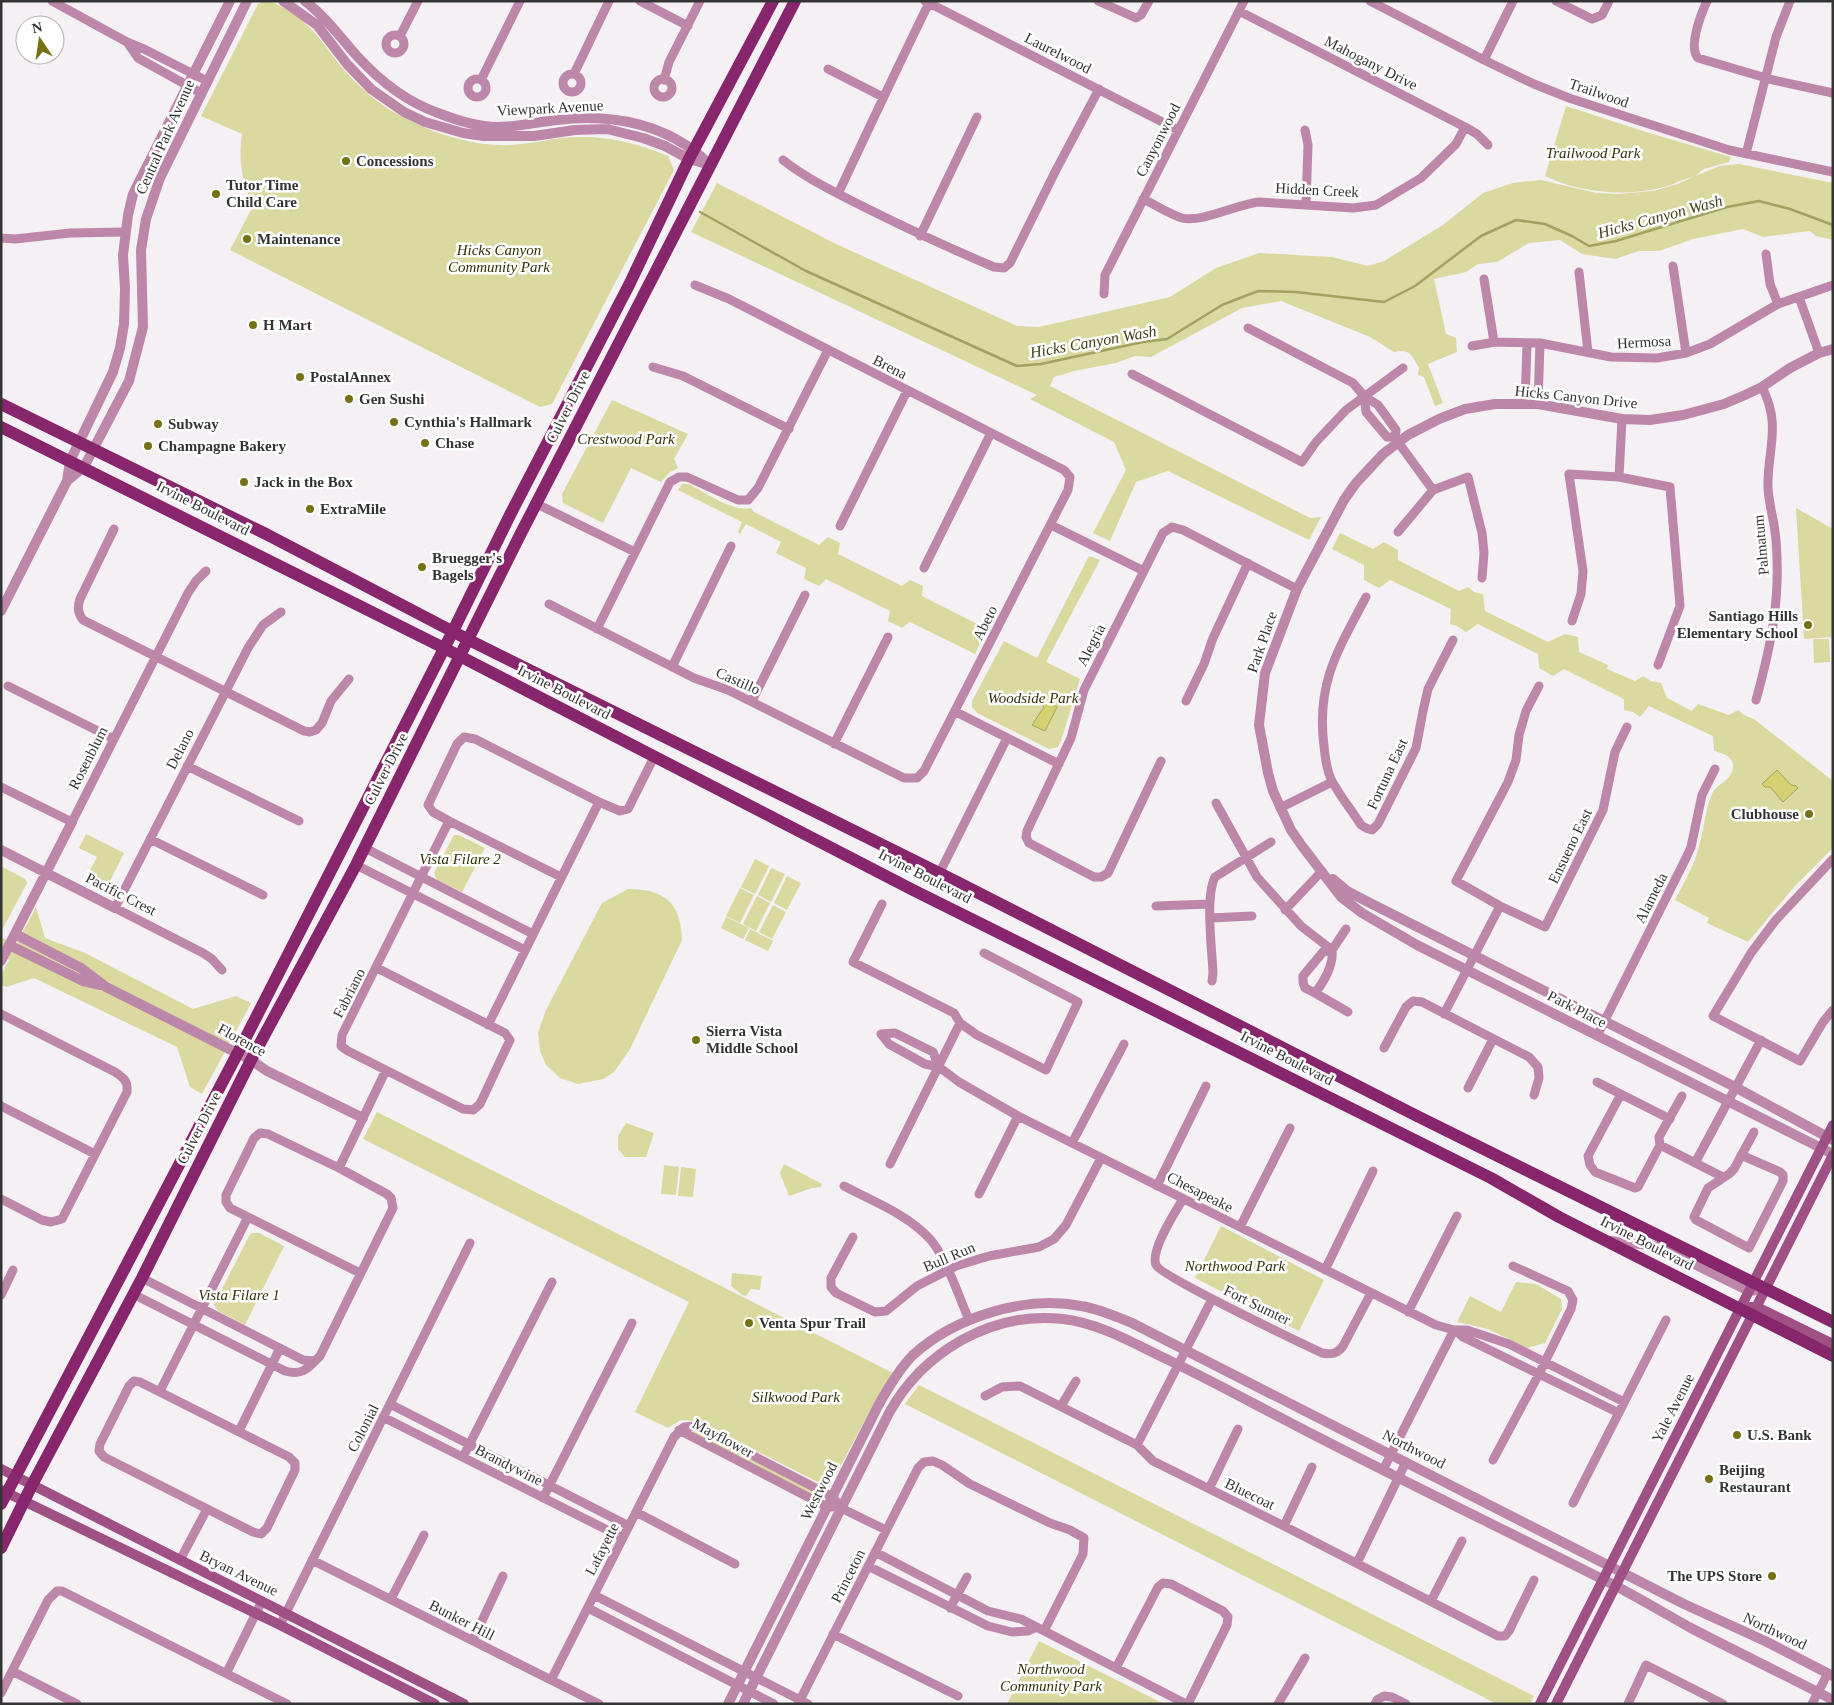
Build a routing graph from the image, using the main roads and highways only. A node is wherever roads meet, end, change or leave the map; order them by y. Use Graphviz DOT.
graph roads {
  1 [pos="773,1"];
  2 [pos="795,1"];
  3 [pos="1,404"];
  4 [pos="1,427"];
  5 [pos="453,631"];
  6 [pos="469,640"];
  7 [pos="444,648"];
  8 [pos="460,656"];
  9 [pos="1833,1125"];
  10 [pos="1830,1138"];
  11 [pos="1833,1154"];
  12 [pos="1751,1286"];
  13 [pos="1766,1288"];
  14 [pos="1740,1309"];
  15 [pos="1754,1311"];
  16 [pos="1833,1322"];
  17 [pos="1833,1344"];
  18 [pos="1833,1356"];
  19 [pos="1,1469"];
  20 [pos="15,1476"];
  21 [pos="32,1485"];
  22 [pos="3,1496"];
  23 [pos="24,1501"];
  24 [pos="1,1548"];
  25 [pos="435,1704"];
  26 [pos="464,1704"];
  27 [pos="1540,1704"];
  28 [pos="1556,1704"];
  1 -- 5 [label="main road, Culver Drive"];
  2 -- 6 [label="main road, Culver Drive"];
  3 -- 5 [label="main road, Irvine Boulevard"];
  4 -- 7 [label="main road, Irvine Boulevard"];
  5 -- 6 [label="main road, Irvine Boulevard"];
  5 -- 7 [label="main road, Culver Drive"];
  6 -- 8 [label="main road, Culver Drive"];
  6 -- 12 [label="main road, Irvine Boulevard"];
  7 -- 8 [label="main road, Irvine Boulevard"];
  7 -- 20 [label="main road, Culver Drive"];
  8 -- 14 [label="main road, Irvine Boulevard"];
  8 -- 21 [label="main road, Culver Drive"];
  9 -- 10 [label="main road, Yale Avenue"];
  10 -- 12 [label="main road, Yale Avenue"];
  11 -- 13 [label="main road, Yale Avenue"];
  12 -- 13 [label="main road, Irvine Boulevard"];
  12 -- 14 [label="main road, Yale Avenue"];
  13 -- 15 [label="main road, Yale Avenue"];
  13 -- 16 [label="main road, Irvine Boulevard"];
  14 -- 15 [label="main road, Irvine Boulevard"];
  14 -- 27 [label="main road, Yale Avenue"];
  15 -- 17 [label="main road"];
  15 -- 18 [label="main road, Irvine Boulevard"];
  15 -- 28 [label="main road, Yale Avenue"];
  19 -- 20 [label="main road, Bryan Avenue"];
  20 -- 21 [label="main road, Bryan Avenue"];
  20 -- 22 [label="main road, Culver Drive"];
  21 -- 23 [label="main road, Culver Drive"];
  21 -- 26 [label="main road, Bryan Avenue"];
  22 -- 23 [label="main road, Bryan Avenue"];
  23 -- 24 [label="main road, Culver Drive"];
  23 -- 25 [label="main road, Bryan Avenue"];
}
